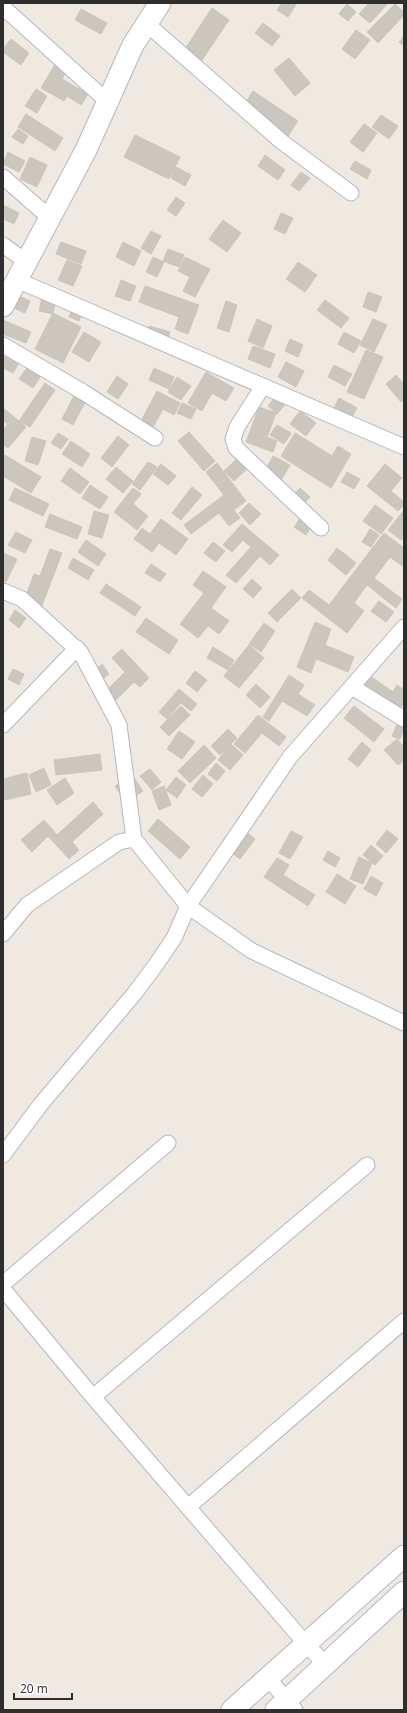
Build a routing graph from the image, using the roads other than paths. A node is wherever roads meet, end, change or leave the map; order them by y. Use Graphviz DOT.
graph roads {
  1 [pos="160,3"];
  2 [pos="3,7"];
  3 [pos="147,24"];
  4 [pos="108,102"];
  5 [pos="3,177"];
  6 [pos="351,193"];
  7 [pos="50,218"];
  8 [pos="3,245"];
  9 [pos="27,262"];
  10 [pos="17,280"];
  11 [pos="3,306"];
  12 [pos="3,345"];
  13 [pos="263,386"];
  14 [pos="155,438"];
  15 [pos="404,447"];
  16 [pos="321,528"];
  17 [pos="3,591"];
  18 [pos="404,627"];
  19 [pos="76,648"];
  20 [pos="352,687"];
  21 [pos="404,718"];
  22 [pos="3,725"];
  23 [pos="134,839"];
  24 [pos="188,906"];
  25 [pos="4,927"];
  26 [pos="404,1023"];
  27 [pos="168,1143"];
  28 [pos="3,1155"];
  29 [pos="368,1165"];
  30 [pos="3,1284"];
  31 [pos="3,1289"];
  32 [pos="404,1321"];
  33 [pos="93,1397"];
  34 [pos="188,1507"];
  35 [pos="404,1556"];
  36 [pos="404,1592"];
  37 [pos="306,1644"];
  38 [pos="325,1664"];
  39 [pos="268,1678"];
  40 [pos="286,1707"];
  41 [pos="232,1710"];
  1 -- 3 [label="street"];
  2 -- 4 [label="street"];
  3 -- 4 [label="street"];
  3 -- 6 [label="street"];
  4 -- 7 [label="street"];
  5 -- 7 [label="street"];
  7 -- 9 [label="street"];
  8 -- 9 [label="street"];
  9 -- 10 [label="street"];
  10 -- 11 [label="street"];
  10 -- 13 [label="street"];
  12 -- 14 [label="street"];
  13 -- 15 [label="street"];
  13 -- 16 [label="street"];
  17 -- 19 [label="street"];
  18 -- 20 [label="street"];
  19 -- 22 [label="street"];
  19 -- 23 [label="street"];
  20 -- 21 [label="street"];
  20 -- 24 [label="street"];
  23 -- 24 [label="street"];
  23 -- 25 [label="street"];
  24 -- 26 [label="street"];
  24 -- 28 [label="street"];
  27 -- 30 [label="street"];
  29 -- 33 [label="street"];
  31 -- 33 [label="street"];
  32 -- 34 [label="street"];
  33 -- 34 [label="street"];
  34 -- 37 [label="street"];
  35 -- 37 [label="street"];
  36 -- 38 [label="street"];
  37 -- 38 [label="street"];
  37 -- 39 [label="street"];
  38 -- 40 [label="street"];
  39 -- 40 [label="street"];
  39 -- 41 [label="street"];
}
